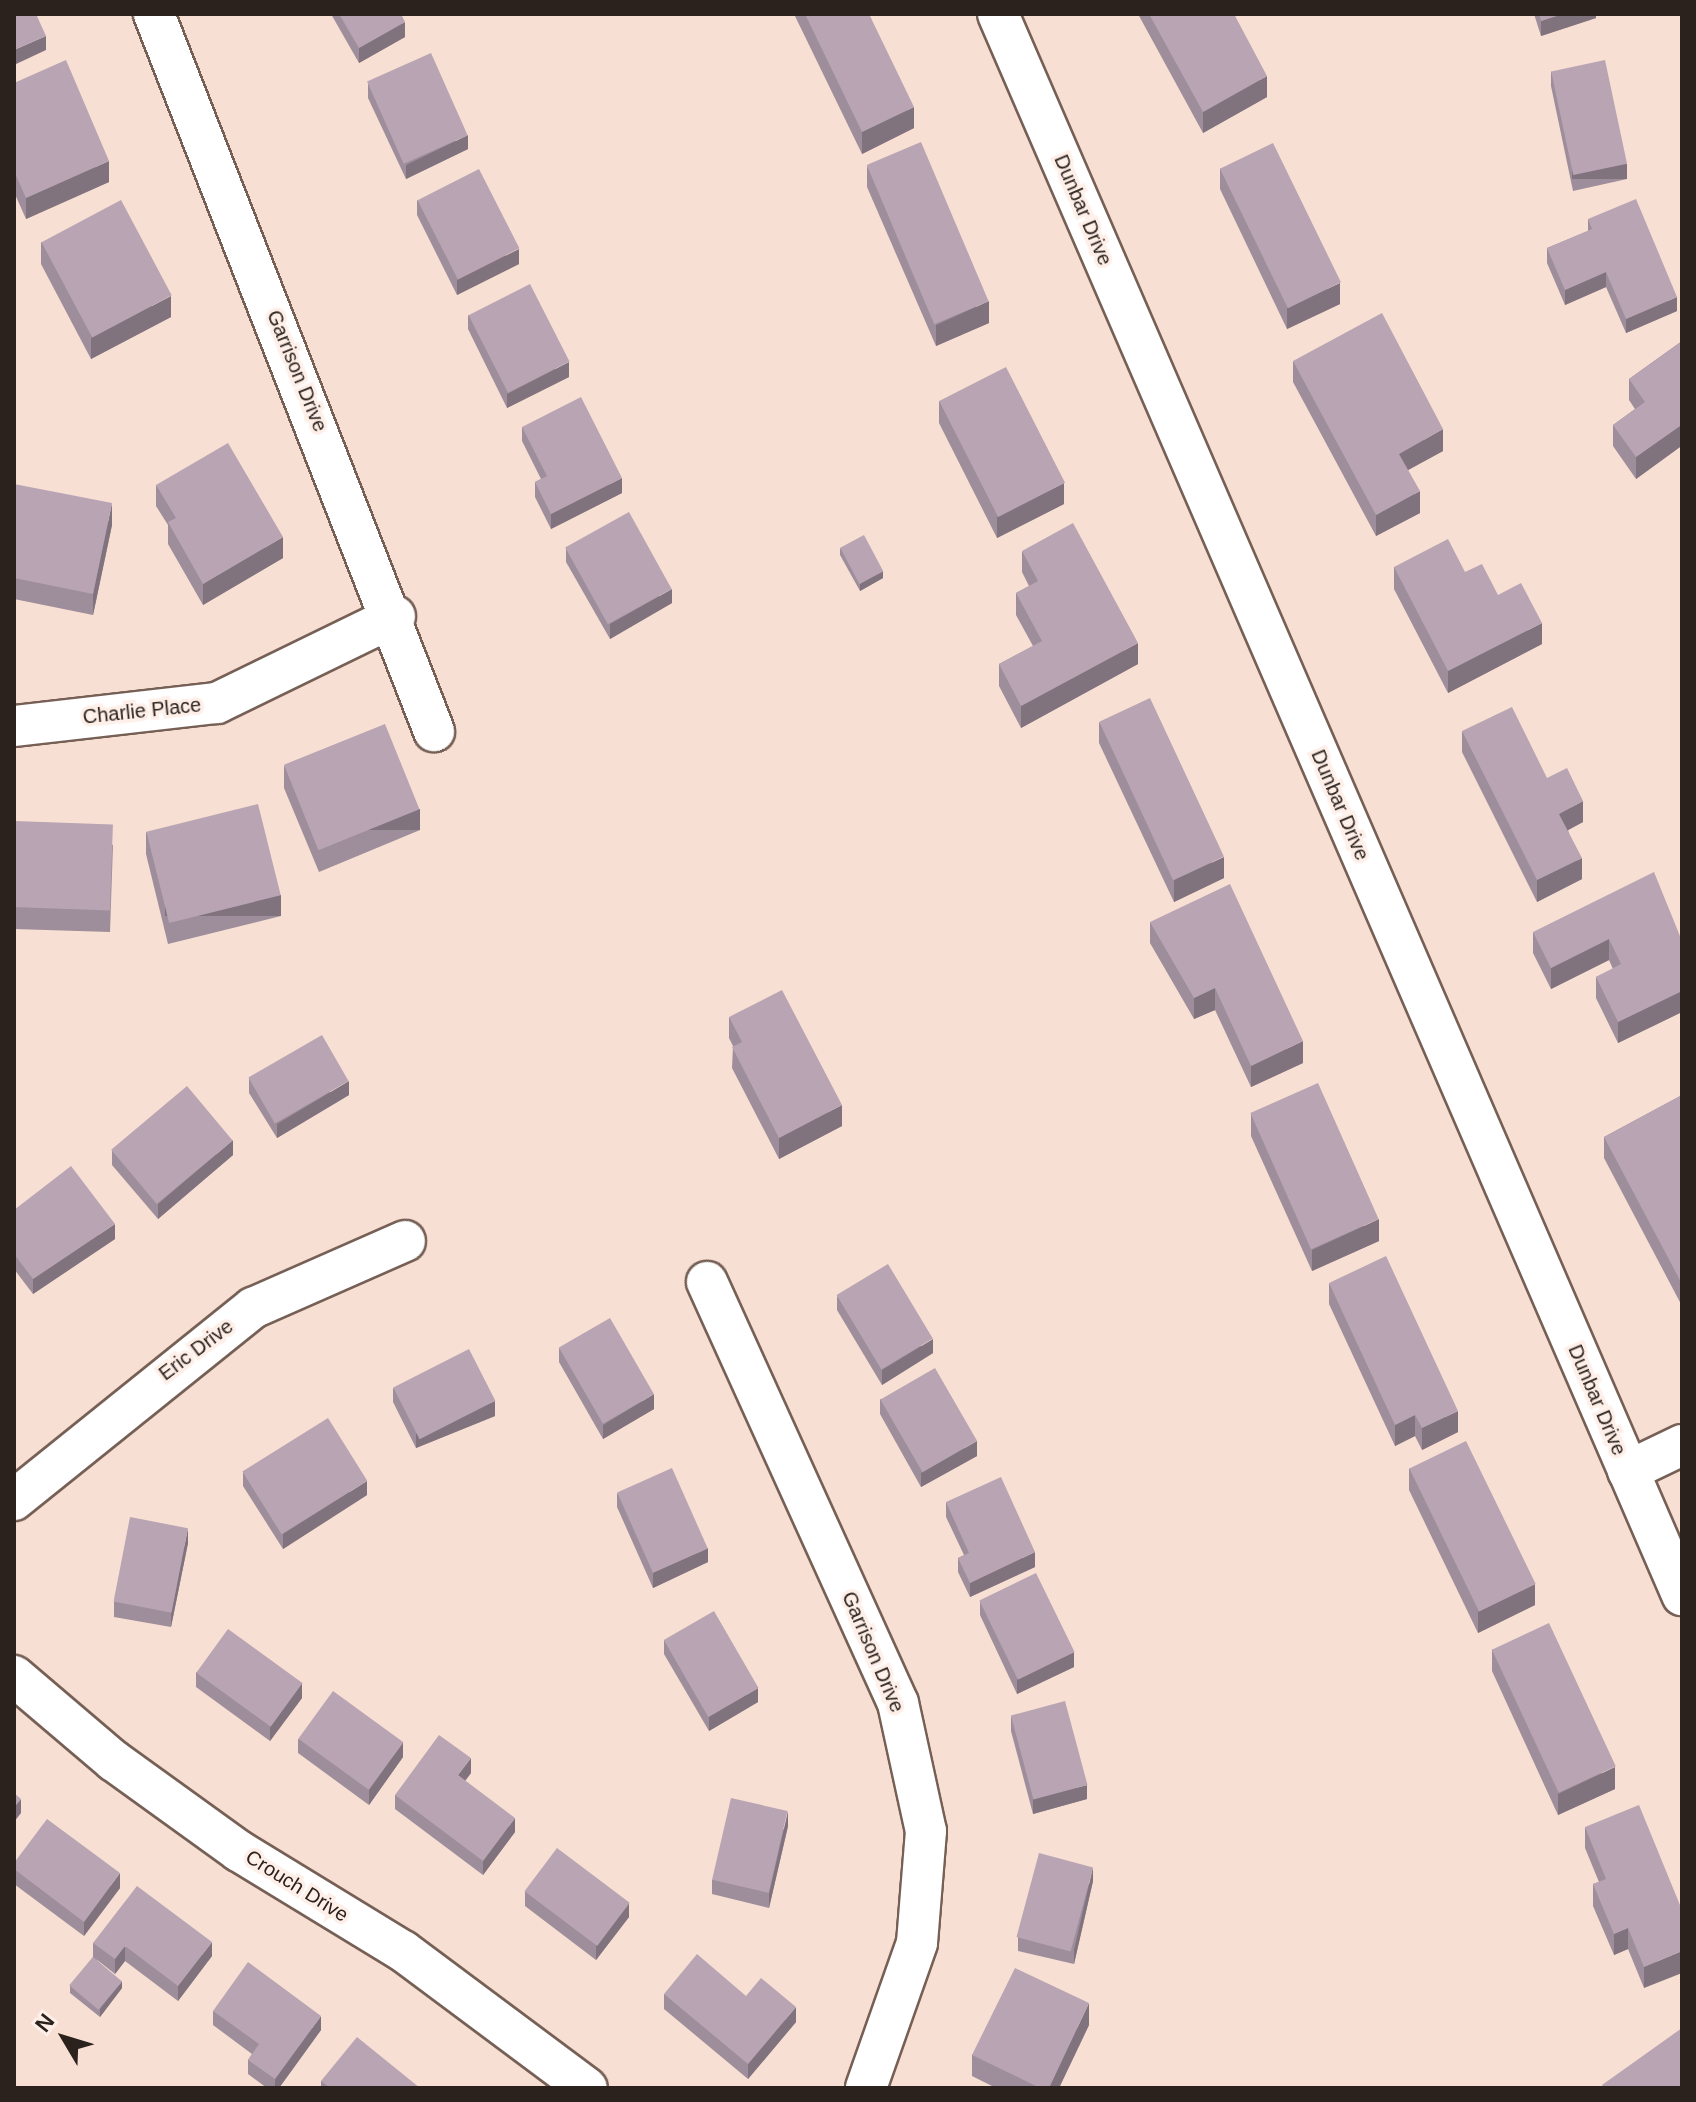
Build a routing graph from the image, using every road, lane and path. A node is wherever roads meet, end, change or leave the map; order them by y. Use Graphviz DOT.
graph roads {
  1 [pos="154,14"];
  2 [pos="998,14"];
  3 [pos="395,616"];
  4 [pos="14,726"];
  5 [pos="434,731"];
  6 [pos="405,1241"];
  7 [pos="707,1282"];
  8 [pos="1682,1445"];
  9 [pos="1628,1471"];
  10 [pos="14,1500"];
  11 [pos="1682,1595"];
  12 [pos="14,1676"];
  13 [pos="587,2088"];
  14 [pos="866,2088"];
  1 -- 3 [label="street, Garrison Drive"];
  2 -- 9 [label="street, Dunbar Drive"];
  3 -- 4 [label="street, Charlie Place"];
  3 -- 5 [label="street, Garrison Drive"];
  6 -- 10 [label="street, Eric Drive"];
  7 -- 14 [label="street, Garrison Drive"];
  8 -- 9 [label="street"];
  9 -- 11 [label="street, Dunbar Drive"];
  12 -- 13 [label="street, Crouch Drive"];
}
